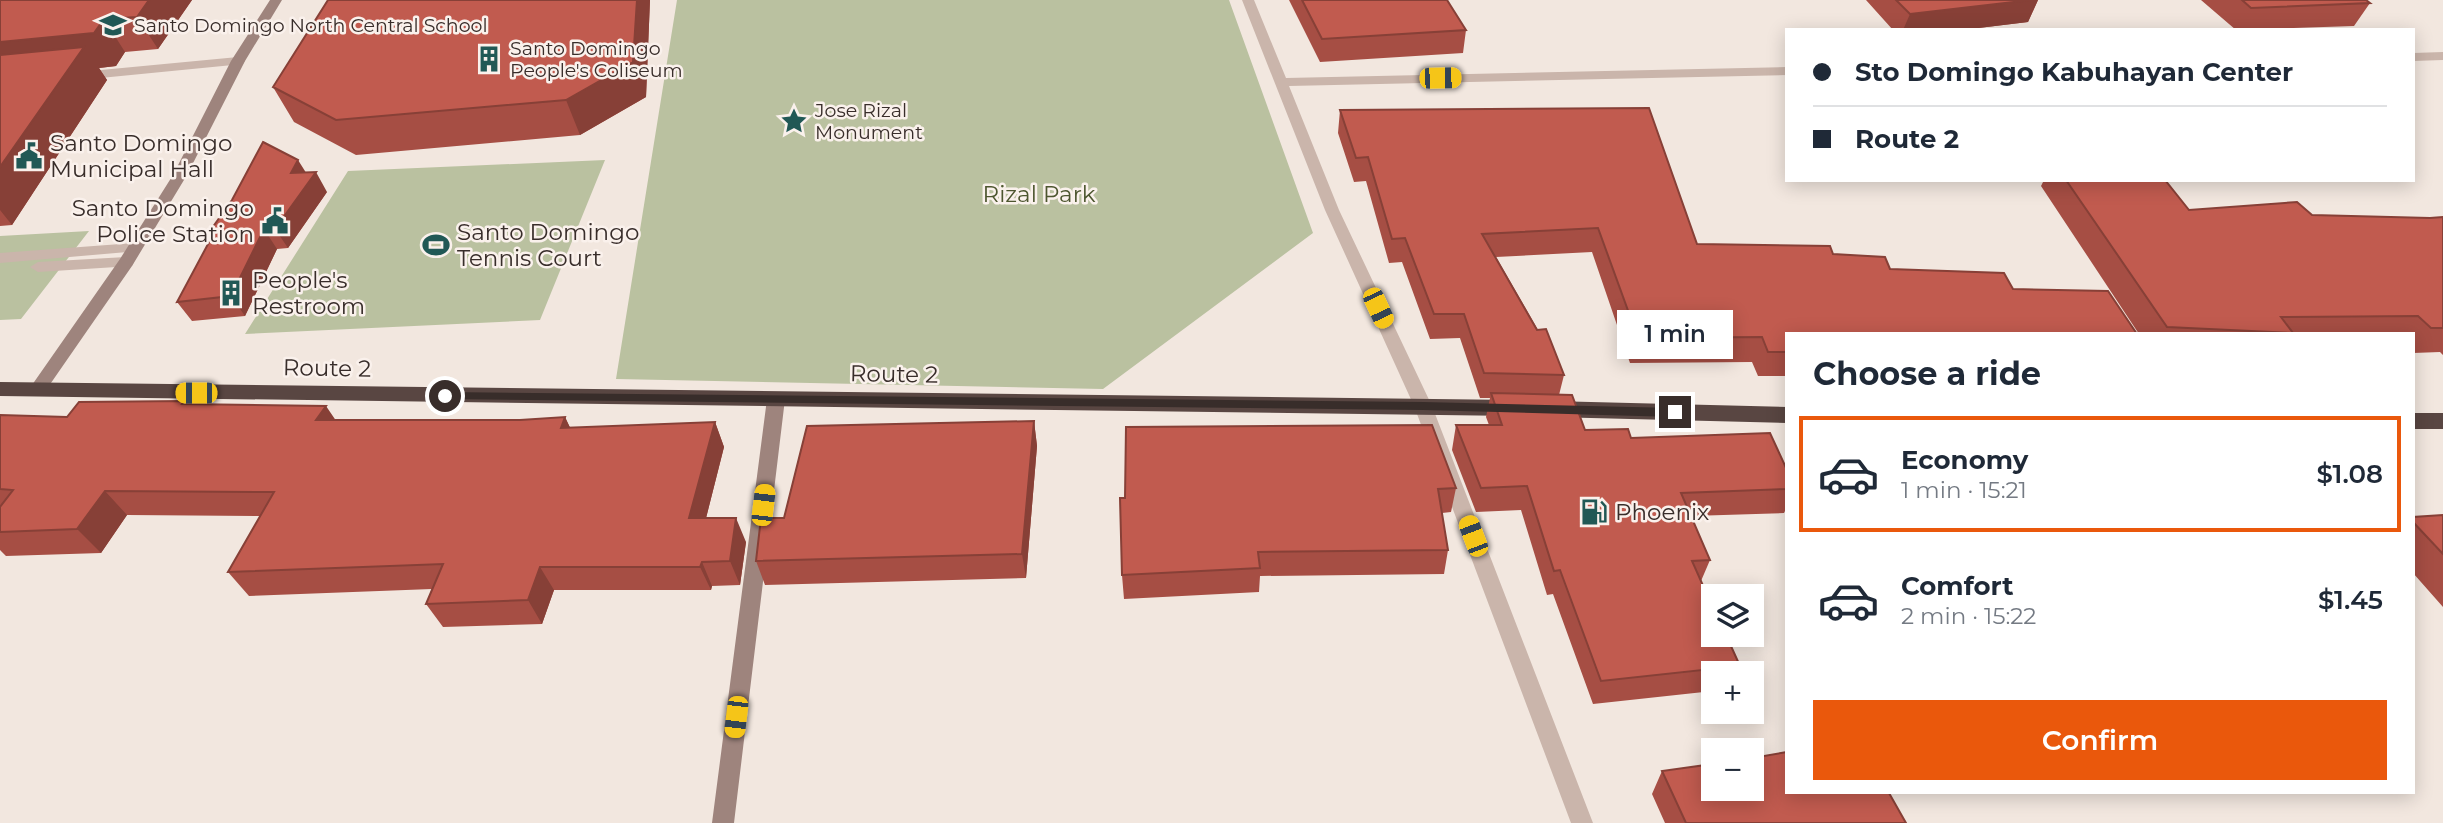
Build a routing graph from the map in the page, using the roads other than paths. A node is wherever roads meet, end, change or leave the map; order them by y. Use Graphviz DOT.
graph roads {
  1 [pos="276,0"];
  2 [pos="1248,0"];
  3 [pos="2443,56"];
  4 [pos="2415,57"];
  5 [pos="238,61"];
  6 [pos="1785,71"];
  7 [pos="66,78"];
  8 [pos="1280,82"];
  9 [pos="130,255"];
  10 [pos="0,258"];
  11 [pos="0,269"];
  12 [pos="0,389"];
  13 [pos="38,389"];
  14 [pos="776,399"];
  15 [pos="1423,406"];
  16 [pos="1785,415"];
  17 [pos="2415,421"];
  18 [pos="2443,421"];
  19 [pos="723,823"];
  20 [pos="1582,823"];
  1 -- 5 [label="street"];
  2 -- 8 [label="street"];
  3 -- 4 [label="street"];
  5 -- 7 [label="street"];
  5 -- 9 [label="street"];
  6 -- 8 [label="street"];
  8 -- 15 [label="street"];
  9 -- 10 [label="street"];
  9 -- 11 [label="street"];
  9 -- 13 [label="street"];
  12 -- 13 [label="highway, Route 2"];
  13 -- 14 [label="highway, Route 2"];
  14 -- 15 [label="highway, Route 2"];
  14 -- 19 [label="street"];
  15 -- 16 [label="highway, Route 2"];
  15 -- 20 [label="street"];
  17 -- 18 [label="highway"];
}
